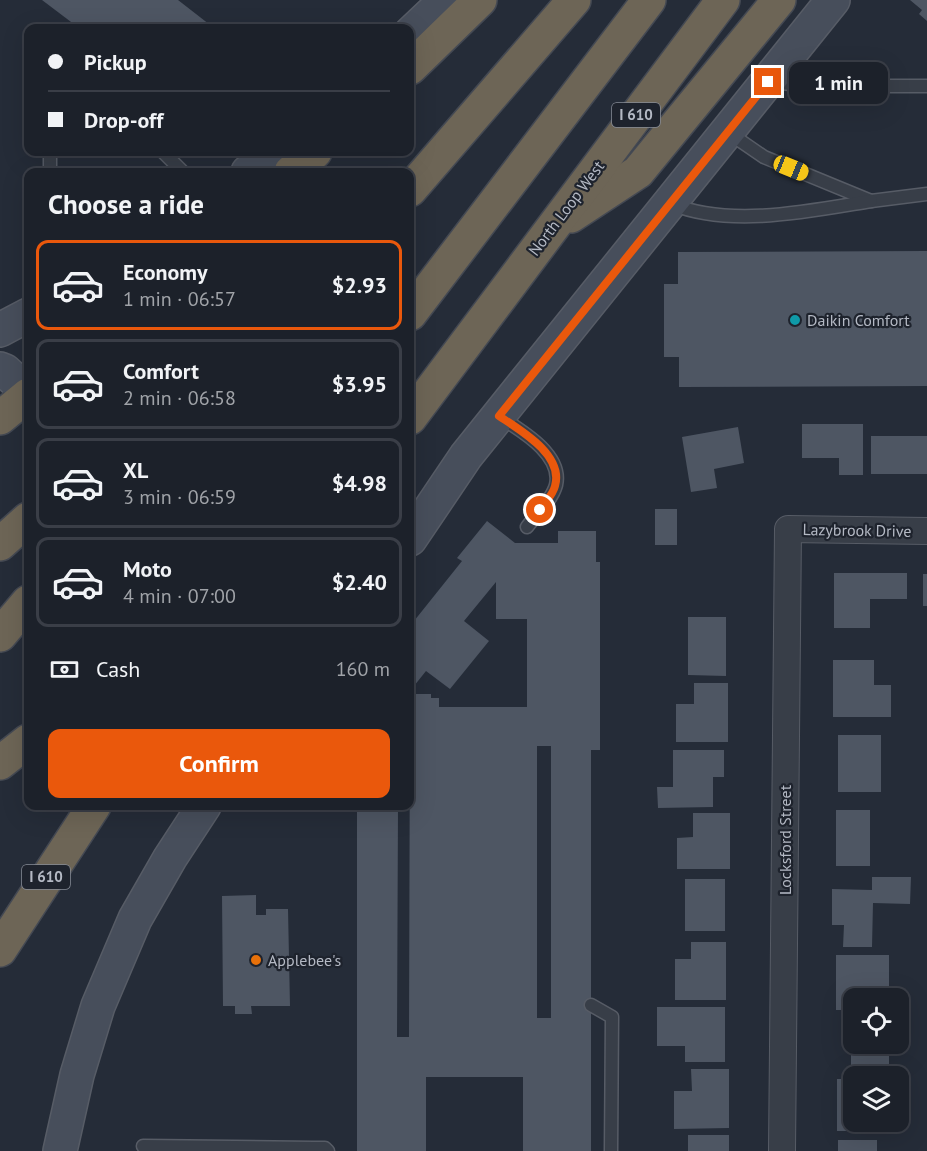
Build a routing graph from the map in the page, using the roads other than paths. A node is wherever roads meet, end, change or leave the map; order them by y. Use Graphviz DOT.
graph roads {
  1 [pos="446,0"];
  2 [pos="480,0"];
  3 [pos="574,0"];
  4 [pos="650,0"];
  5 [pos="723,0"];
  6 [pos="779,0"];
  7 [pos="833,0"];
  8 [pos="414,30"];
  9 [pos="414,64"];
  10 [pos="768,82"];
  11 [pos="927,86"];
  12 [pos="729,132"];
  13 [pos="167,156"];
  14 [pos="269,156"];
  15 [pos="310,156"];
  16 [pos="179,168"];
  17 [pos="253,168"];
  18 [pos="296,168"];
  19 [pos="414,185"];
  20 [pos="927,194"];
  21 [pos="871,201"];
  22 [pos="671,203"];
  23 [pos="549,230"];
  24 [pos="414,309"];
  25 [pos="24,317"];
  26 [pos="0,330"];
  27 [pos="0,369"];
  28 [pos="15,404"];
  29 [pos="414,413"];
  30 [pos="499,416"];
  31 [pos="24,522"];
  32 [pos="527,527"];
  33 [pos="788,529"];
  34 [pos="927,531"];
  35 [pos="414,533"];
  36 [pos="0,543"];
  37 [pos="24,607"];
  38 [pos="0,635"];
  39 [pos="24,744"];
  40 [pos="0,763"];
  41 [pos="91,810"];
  42 [pos="201,810"];
  43 [pos="0,950"];
  44 [pos="591,1005"];
  45 [pos="143,1146"];
  46 [pos="218,1149"];
  47 [pos="249,1149"];
  48 [pos="266,1149"];
  49 [pos="60,1151"];
  50 [pos="328,1151"];
  51 [pos="611,1151"];
  52 [pos="782,1151"];
  1 -- 8 [label="main road"];
  2 -- 9 [label="highway"];
  3 -- 19 [label="highway"];
  4 -- 24 [label="highway"];
  5 -- 23 [label="highway, North Loop West / I 610"];
  6 -- 23 [label="highway"];
  7 -- 10 [label="main road"];
  10 -- 11 [label="lane"];
  10 -- 12 [label="main road"];
  12 -- 21 [label="lane"];
  12 -- 22 [label="main road"];
  13 -- 16 [label="lane"];
  14 -- 17 [label="main road"];
  15 -- 18 [label="highway"];
  20 -- 21 [label="lane"];
  21 -- 22 [label="lane"];
  22 -- 30 [label="main road"];
  23 -- 29 [label="highway, North Loop West / I 610"];
  25 -- 26 [label="main road"];
  27 -- 28 [label="main road"];
  30 -- 32 [label="lane"];
  30 -- 35 [label="main road"];
  31 -- 36 [label="highway"];
  33 -- 34 [label="street, Lazybrook Drive"];
  33 -- 52 [label="street, Locksford Street"];
  37 -- 38 [label="highway"];
  39 -- 40 [label="highway"];
  41 -- 43 [label="highway, I 610"];
  42 -- 49 [label="main road"];
  44 -- 51 [label="lane"];
  45 -- 46 [label="lane"];
  46 -- 47 [label="lane"];
  47 -- 48 [label="lane"];
  48 -- 50 [label="lane"];
}
